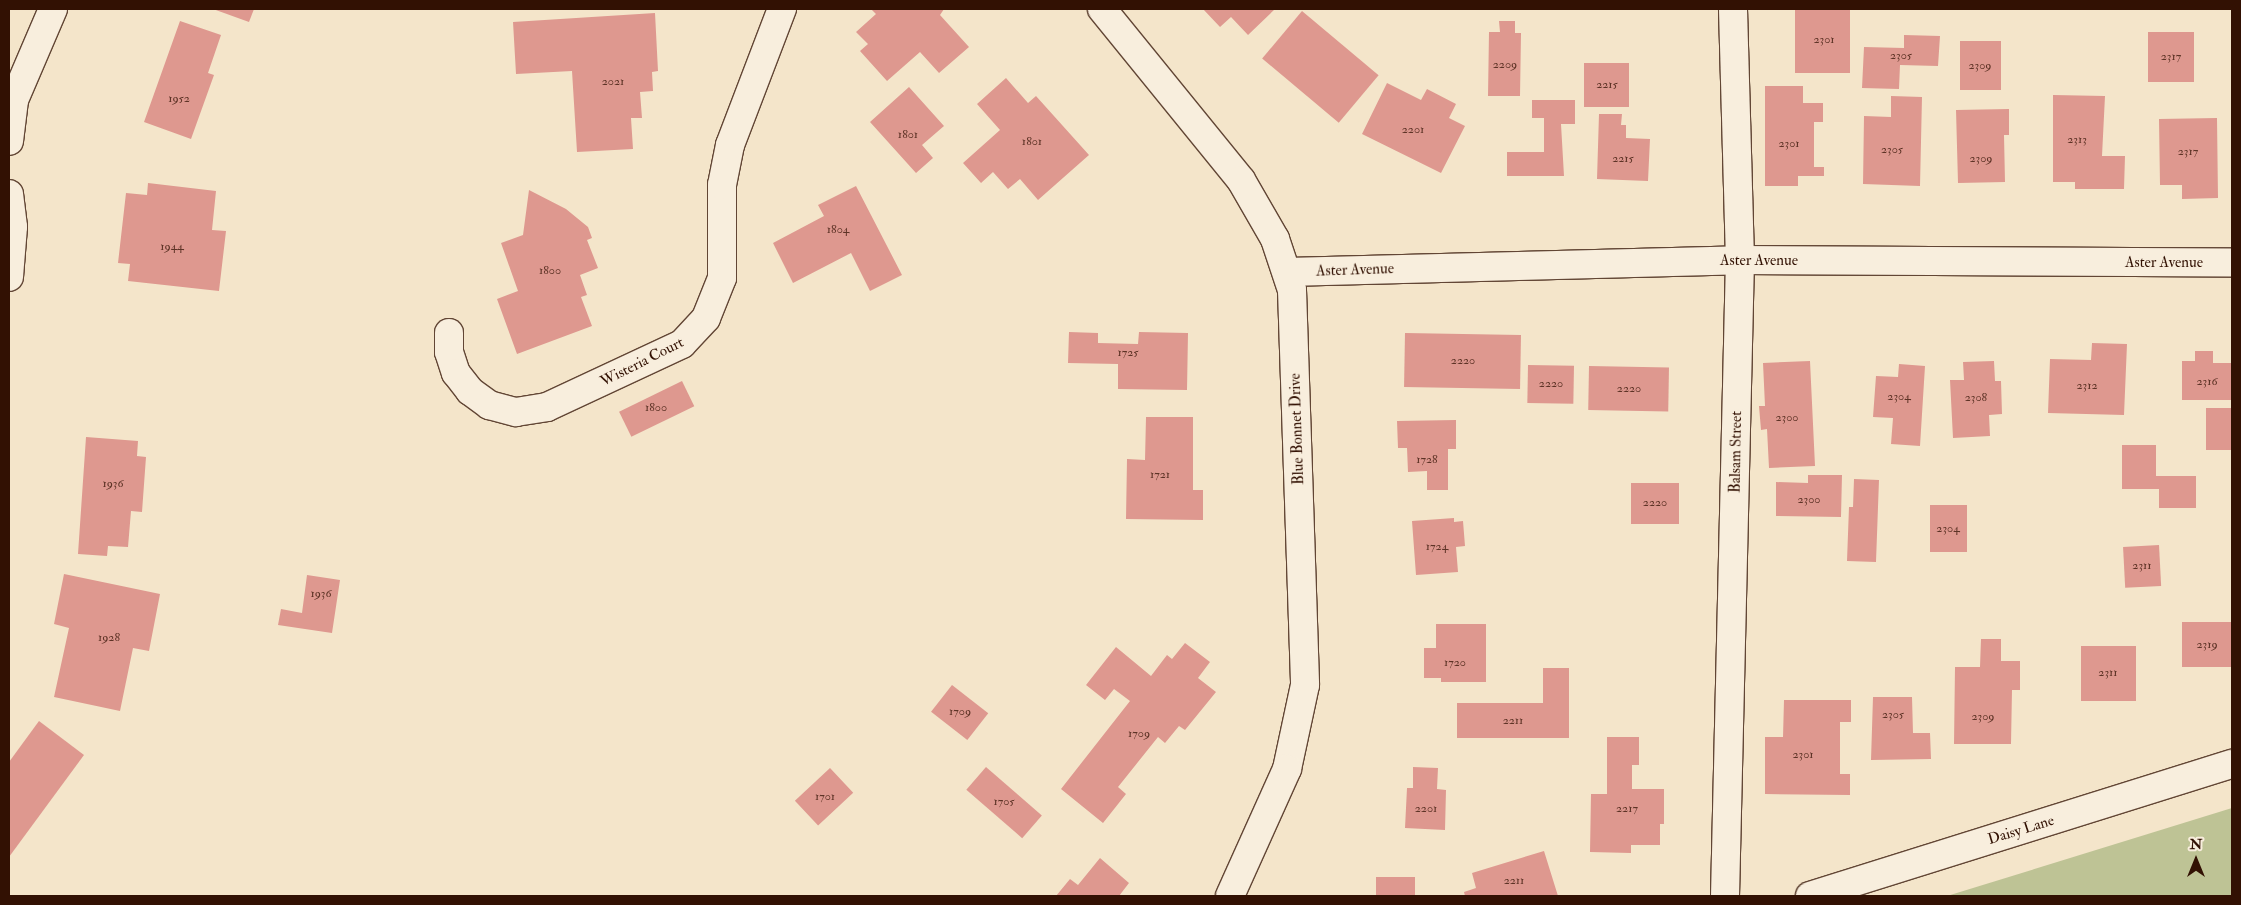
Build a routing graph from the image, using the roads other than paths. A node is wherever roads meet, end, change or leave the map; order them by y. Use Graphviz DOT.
graph roads {
  1 [pos="53,9"];
  2 [pos="782,9"];
  3 [pos="1102,9"];
  4 [pos="1733,9"];
  5 [pos="9,141"];
  6 [pos="9,194"];
  7 [pos="1740,260"];
  8 [pos="2232,263"];
  9 [pos="1287,272"];
  10 [pos="9,277"];
  11 [pos="449,333"];
  12 [pos="2232,764"];
  13 [pos="1230,896"];
  14 [pos="1725,896"];
  15 [pos="1810,896"];
  1 -- 5 [label="street"];
  2 -- 11 [label="street, Wisteria Court"];
  3 -- 9 [label="street, Blue Bonnet Drive"];
  4 -- 7 [label="street, Balsam Street"];
  6 -- 10 [label="street"];
  7 -- 8 [label="street, Aster Avenue"];
  7 -- 9 [label="street, Aster Avenue"];
  7 -- 14 [label="street, Balsam Street"];
  9 -- 13 [label="street, Blue Bonnet Drive"];
  12 -- 15 [label="street, Daisy Lane"];
}
